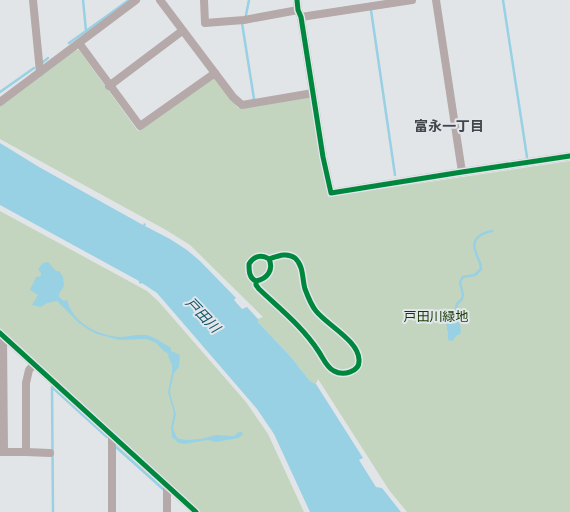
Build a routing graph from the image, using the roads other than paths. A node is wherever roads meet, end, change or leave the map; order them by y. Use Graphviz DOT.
graph roads {
  1 [pos="33,0"];
  2 [pos="136,0"];
  3 [pos="160,0"];
  4 [pos="204,0"];
  5 [pos="297,0"];
  6 [pos="412,0"];
  7 [pos="436,0"];
  8 [pos="300,14"];
  9 [pos="182,30"];
  10 [pos="79,43"];
  11 [pos="40,72"];
  12 [pos="215,73"];
  13 [pos="109,86"];
  14 [pos="313,93"];
  15 [pos="0,102"];
  16 [pos="570,156"];
  17 [pos="462,172"];
  18 [pos="1,334"];
  19 [pos="34,364"];
  20 [pos="112,436"];
  21 [pos="2,452"];
  22 [pos="26,452"];
  23 [pos="50,453"];
  24 [pos="167,486"];
  25 [pos="112,512"];
  26 [pos="167,512"];
  27 [pos="196,512"];
  1 -- 11 [label="street"];
  2 -- 10 [label="street"];
  3 -- 9 [label="street"];
  4 -- 8 [label="street"];
  5 -- 8 [label="street"];
  6 -- 8 [label="street"];
  7 -- 17 [label="street"];
  8 -- 14 [label="street"];
  9 -- 12 [label="street"];
  9 -- 13 [label="street"];
  10 -- 11 [label="street"];
  10 -- 13 [label="street"];
  11 -- 15 [label="street"];
  12 -- 13 [label="street"];
  12 -- 14 [label="street"];
  14 -- 17 [label="street"];
  16 -- 17 [label="street"];
  18 -- 19 [label="street"];
  18 -- 21 [label="street"];
  19 -- 20 [label="street"];
  19 -- 22 [label="street"];
  20 -- 24 [label="street"];
  20 -- 25 [label="street"];
  21 -- 22 [label="street"];
  22 -- 23 [label="street"];
  24 -- 26 [label="street"];
  24 -- 27 [label="street"];
}
